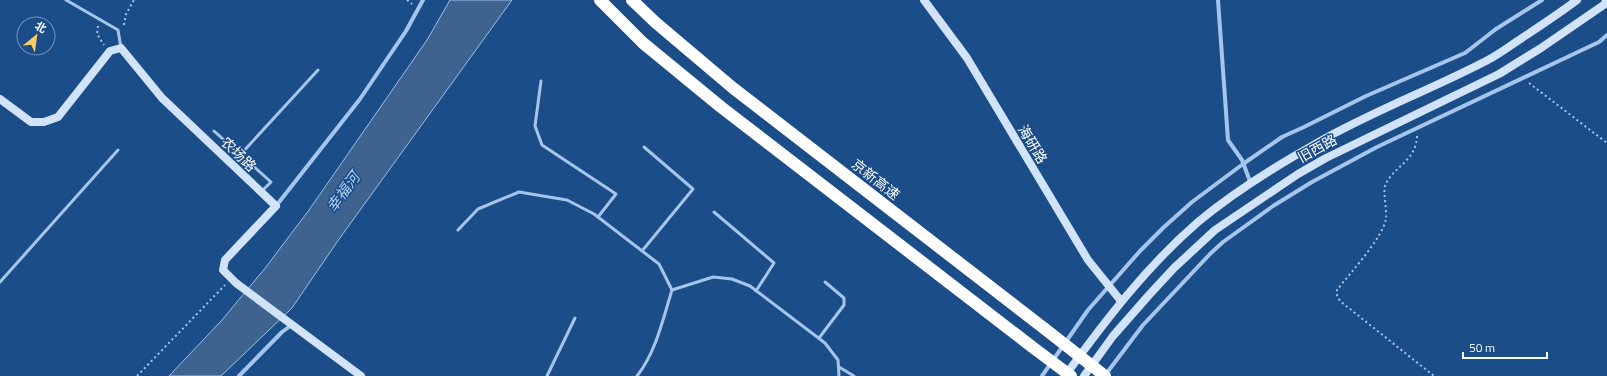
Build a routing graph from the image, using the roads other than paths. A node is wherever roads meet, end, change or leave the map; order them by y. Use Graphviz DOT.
graph roads {
  1 [pos="66,0"];
  2 [pos="423,0"];
  3 [pos="600,0"];
  4 [pos="632,0"];
  5 [pos="924,0"];
  6 [pos="1218,0"];
  7 [pos="1542,0"];
  8 [pos="1577,0"];
  9 [pos="1606,0"];
  10 [pos="1607,35"];
  11 [pos="121,48"];
  12 [pos="318,70"];
  13 [pos="541,81"];
  14 [pos="0,99"];
  15 [pos="214,130"];
  16 [pos="644,147"];
  17 [pos="118,150"];
  18 [pos="241,154"];
  19 [pos="1243,164"];
  20 [pos="1251,184"];
  21 [pos="261,192"];
  22 [pos="276,206"];
  23 [pos="714,212"];
  24 [pos="598,217"];
  25 [pos="458,230"];
  26 [pos="642,251"];
  27 [pos="0,282"];
  28 [pos="825,282"];
  29 [pos="1109,286"];
  30 [pos="672,290"];
  31 [pos="756,291"];
  32 [pos="1121,301"];
  33 [pos="575,318"];
  34 [pos="291,323"];
  35 [pos="819,338"];
  36 [pos="839,367"];
  37 [pos="239,376"];
  38 [pos="361,376"];
  39 [pos="547,376"];
  40 [pos="637,376"];
  41 [pos="839,376"];
  42 [pos="854,376"];
  43 [pos="1042,376"];
  44 [pos="1065,376"];
  45 [pos="1071,376"];
  46 [pos="1084,376"];
  47 [pos="1105,376"];
  1 -- 11 [label="lane"];
  2 -- 22 [label="street"];
  3 -- 45 [label="highway, bridge"];
  4 -- 47 [label="highway, 京新高速, bridge"];
  5 -- 29 [label="main road, 海研路"];
  6 -- 19 [label="street"];
  7 -- 19 [label="street"];
  8 -- 20 [label="main road, 旧西路"];
  9 -- 46 [label="main road, 旧西路"];
  10 -- 47 [label="street"];
  11 -- 14 [label="main road"];
  11 -- 21 [label="main road, 农场路"];
  12 -- 18 [label="lane"];
  13 -- 24 [label="lane"];
  15 -- 18 [label="lane"];
  16 -- 26 [label="lane"];
  17 -- 27 [label="lane"];
  18 -- 21 [label="lane"];
  19 -- 20 [label="street"];
  19 -- 29 [label="street"];
  20 -- 32 [label="main road, 旧西路"];
  21 -- 22 [label="main road, 农场路"];
  22 -- 34 [label="main road"];
  23 -- 31 [label="lane"];
  24 -- 25 [label="lane"];
  24 -- 26 [label="lane"];
  26 -- 30 [label="lane"];
  28 -- 35 [label="lane"];
  29 -- 32 [label="main road, 海研路"];
  29 -- 43 [label="street"];
  30 -- 31 [label="lane"];
  30 -- 40 [label="lane"];
  31 -- 35 [label="lane"];
  32 -- 44 [label="main road, 旧西路"];
  33 -- 39 [label="lane"];
  34 -- 37 [label="street"];
  34 -- 38 [label="main road"];
  35 -- 36 [label="lane"];
  36 -- 41 [label="lane"];
  36 -- 42 [label="lane"];
}
